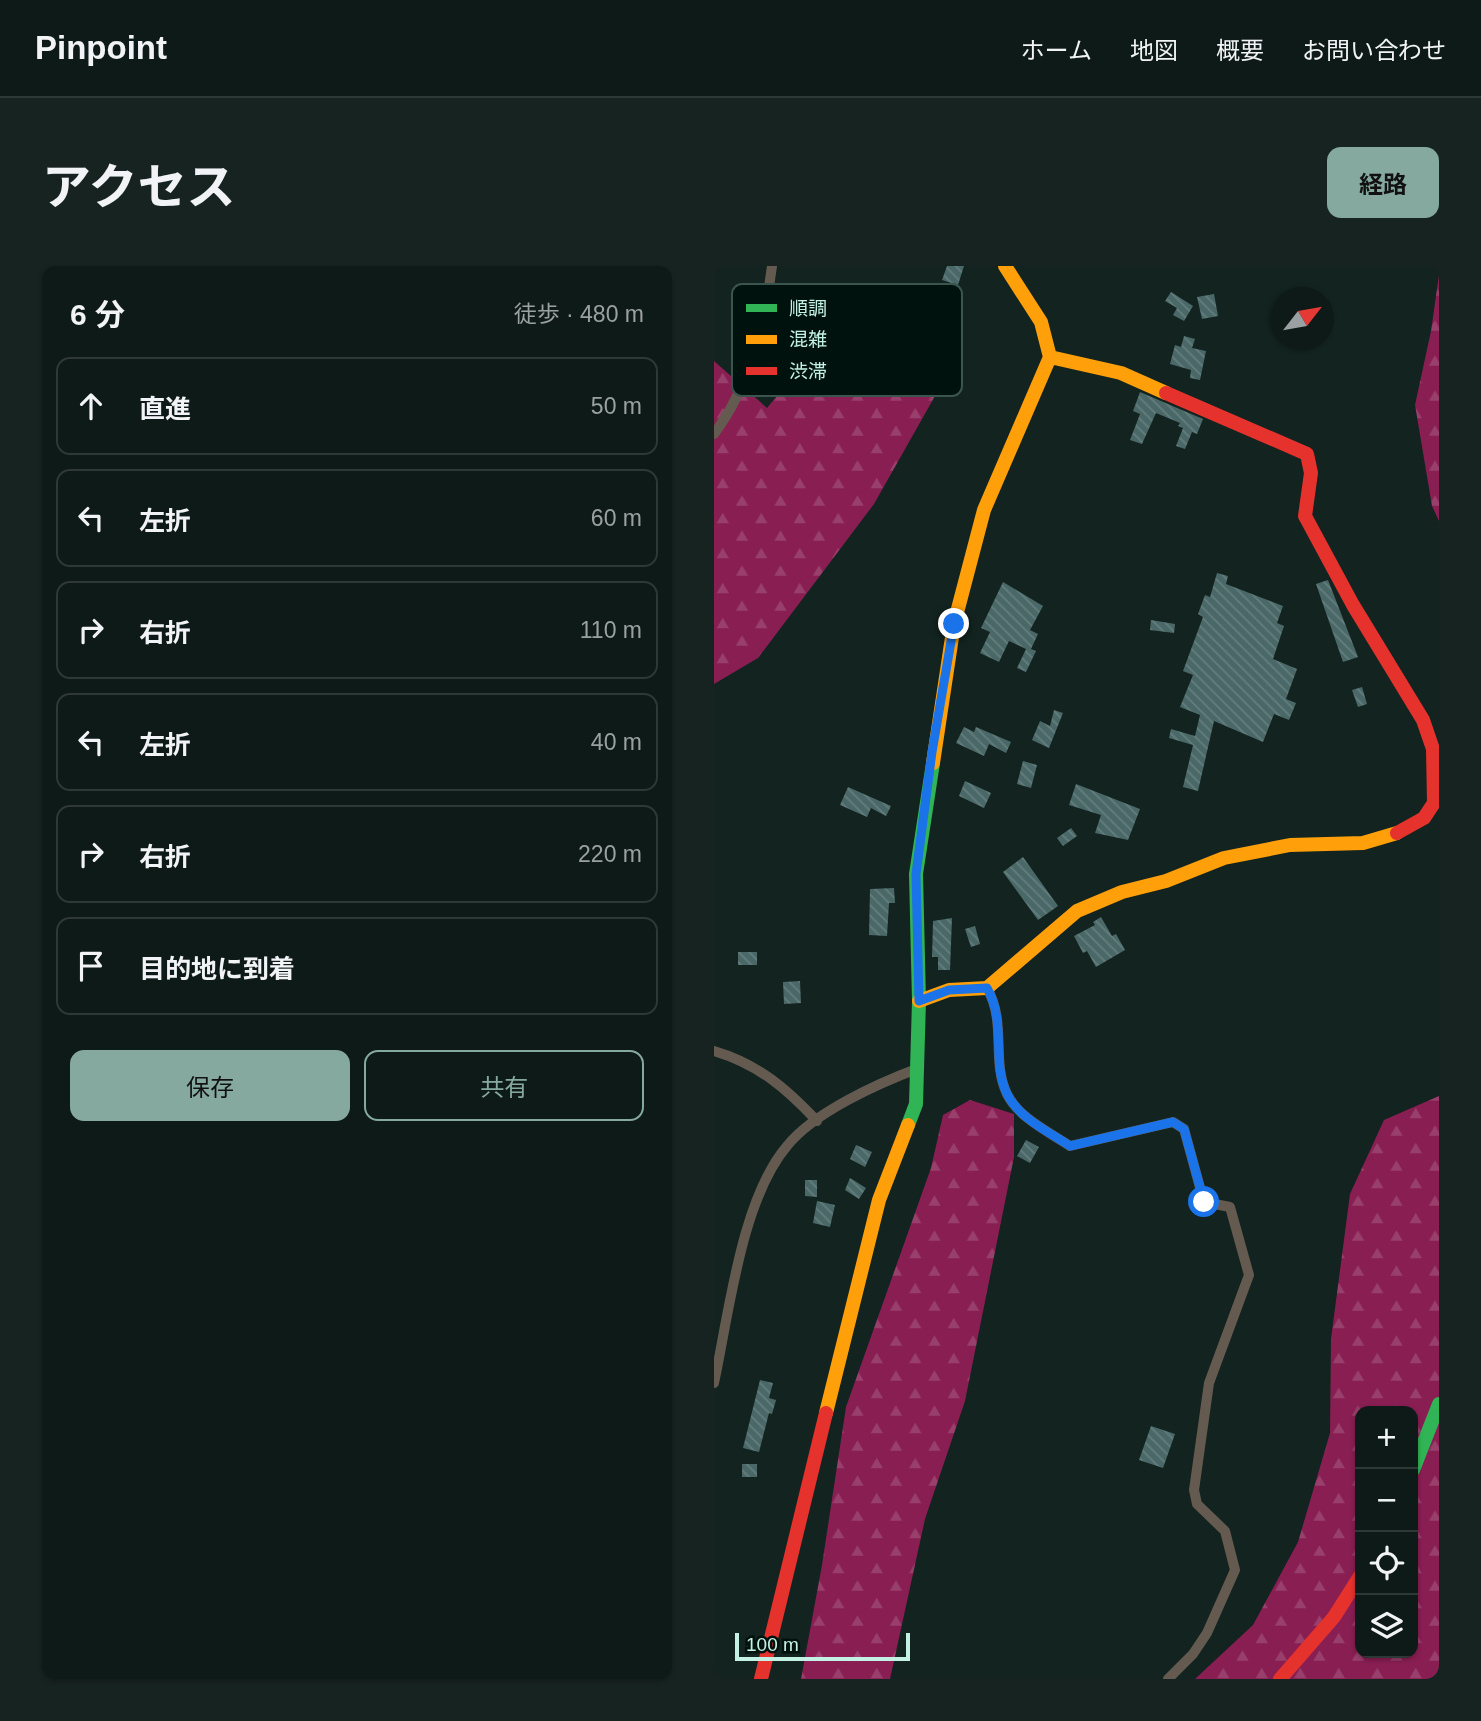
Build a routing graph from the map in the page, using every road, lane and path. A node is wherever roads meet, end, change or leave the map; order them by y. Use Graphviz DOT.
graph roads {
  1 [pos="772,266"];
  2 [pos="1005,266"];
  3 [pos="770,284"];
  4 [pos="1051,357"];
  5 [pos="737,396"];
  6 [pos="714,434"];
  7 [pos="987,988"];
  8 [pos="919,1001"];
  9 [pos="714,1051"];
  10 [pos="919,1068"];
  11 [pos="817,1121"];
  12 [pos="714,1383"];
  13 [pos="1439,1404"];
  14 [pos="1413,1469"];
  15 [pos="1355,1584"];
  16 [pos="761,1679"];
  17 [pos="1168,1679"];
  18 [pos="1280,1679"];
  1 -- 3 [label="street"];
  2 -- 4 [label="street"];
  4 -- 7 [label="street"];
  4 -- 8 [label="street"];
  5 -- 6 [label="street"];
  7 -- 8 [label="street"];
  7 -- 17 [label="street"];
  8 -- 10 [label="street"];
  9 -- 11 [label="street"];
  10 -- 11 [label="street"];
  10 -- 16 [label="street"];
  11 -- 12 [label="street"];
  13 -- 14 [label="street"];
  15 -- 18 [label="street"];
}
